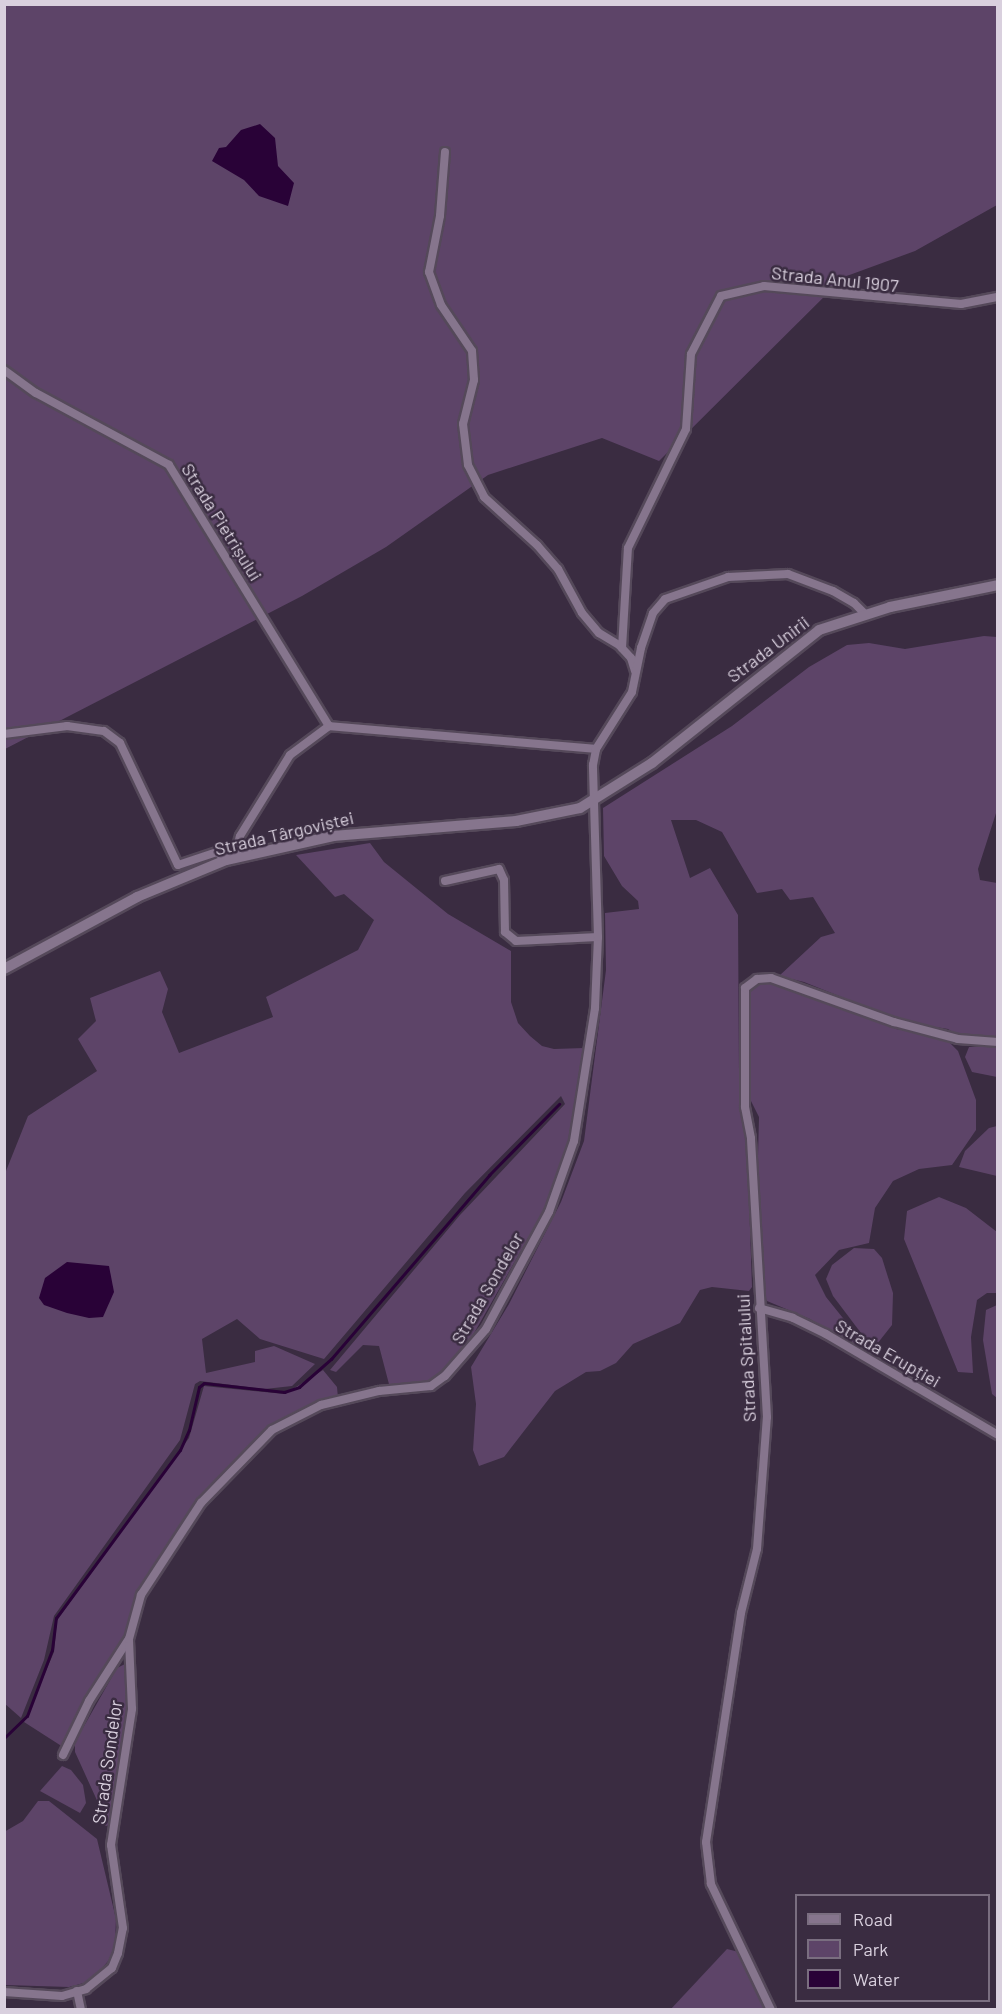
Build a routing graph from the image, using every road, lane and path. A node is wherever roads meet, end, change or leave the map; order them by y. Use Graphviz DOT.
graph roads {
  1 [pos="445,152"];
  2 [pos="998,297"];
  3 [pos="4,370"];
  4 [pos="998,585"];
  5 [pos="864,613"];
  6 [pos="622,648"];
  7 [pos="635,672"];
  8 [pos="329,726"];
  9 [pos="4,734"];
  10 [pos="596,749"];
  11 [pos="591,802"];
  12 [pos="229,860"];
  13 [pos="178,865"];
  14 [pos="185,876"];
  15 [pos="445,881"];
  16 [pos="598,938"];
  17 [pos="4,969"];
  18 [pos="998,1042"];
  19 [pos="759,1308"];
  20 [pos="998,1435"];
  21 [pos="129,1639"];
  22 [pos="63,1755"];
  23 [pos="77,1991"];
  24 [pos="4,1992"];
  25 [pos="81,2010"];
  26 [pos="771,2010"];
  1 -- 6 [label="street"];
  2 -- 6 [label="street, Strada Anul 1907"];
  3 -- 8 [label="street, Strada Pietrișului"];
  4 -- 5 [label="main road, Strada Unirii"];
  5 -- 7 [label="street"];
  5 -- 11 [label="main road, Strada Unirii"];
  6 -- 7 [label="street"];
  7 -- 10 [label="street"];
  8 -- 10 [label="street"];
  8 -- 12 [label="street"];
  9 -- 13 [label="street"];
  10 -- 11 [label="street"];
  11 -- 12 [label="main road, Strada Târgoviștei"];
  11 -- 16 [label="street, Strada Sondelor"];
  12 -- 13 [label="street"];
  12 -- 14 [label="main road, Strada Târgoviștei"];
  13 -- 14 [label="street"];
  14 -- 17 [label="main road, Strada Târgoviștei"];
  15 -- 16 [label="street"];
  16 -- 21 [label="street, Strada Sondelor"];
  18 -- 19 [label="street, Strada Spitalului"];
  19 -- 20 [label="street, Strada Erupției"];
  19 -- 26 [label="street, Strada Spitalului"];
  21 -- 22 [label="street"];
  21 -- 23 [label="street, Strada Sondelor"];
  23 -- 24 [label="street, Strada Sondelor"];
  23 -- 25 [label="street"];
}
